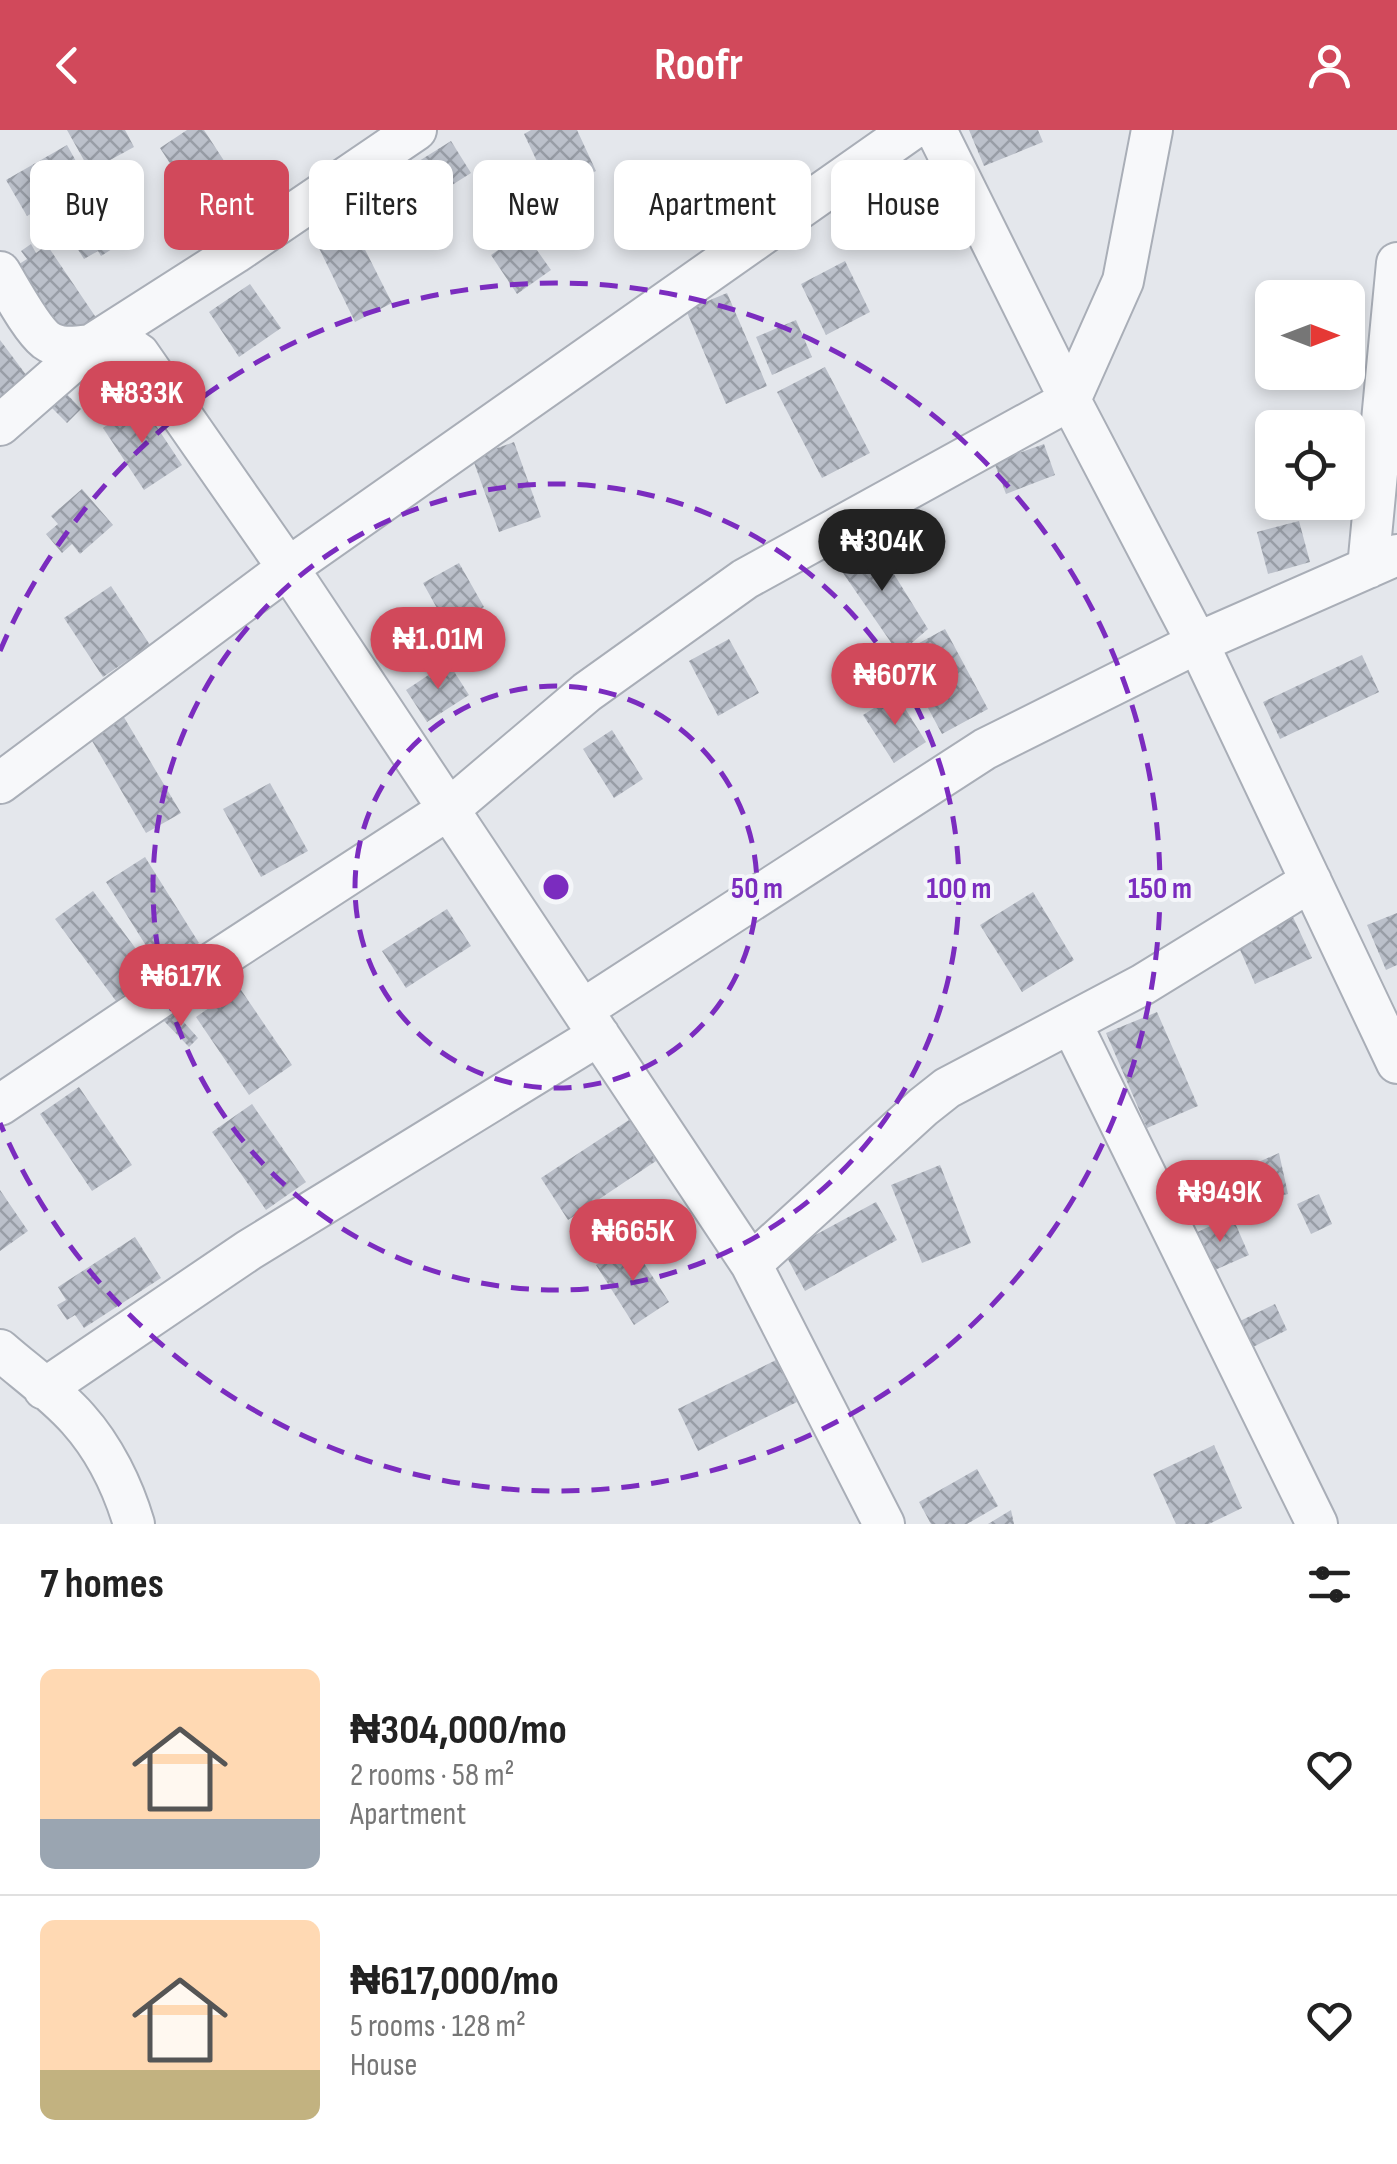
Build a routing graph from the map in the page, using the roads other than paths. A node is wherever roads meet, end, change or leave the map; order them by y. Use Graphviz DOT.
graph roads {
  1 [pos="416,130"];
  2 [pos="910,130"];
  3 [pos="936,130"];
  4 [pos="1152,130"];
  5 [pos="1397,263"];
  6 [pos="0,272"];
  7 [pos="94,344"];
  8 [pos="1070,400"];
  9 [pos="0,425"];
  10 [pos="1382,562"];
  11 [pos="288,568"];
  12 [pos="1196,642"];
  13 [pos="0,783"];
  14 [pos="449,809"];
  15 [pos="1311,882"];
  16 [pos="591,1022"];
  17 [pos="1071,1023"];
  18 [pos="1397,1063"];
  19 [pos="0,1105"];
  20 [pos="751,1264"];
  21 [pos="0,1350"];
  22 [pos="44,1389"];
  23 [pos="134,1524"];
  24 [pos="884,1524"];
  25 [pos="1317,1524"];
  1 -- 7 [label="street"];
  2 -- 11 [label="street"];
  3 -- 8 [label="street"];
  4 -- 8 [label="street"];
  5 -- 10 [label="street"];
  6 -- 7 [label="street"];
  7 -- 9 [label="street"];
  7 -- 11 [label="street"];
  8 -- 12 [label="street"];
  8 -- 14 [label="street"];
  10 -- 12 [label="street"];
  11 -- 13 [label="street"];
  11 -- 14 [label="street"];
  12 -- 15 [label="street"];
  12 -- 16 [label="street"];
  14 -- 16 [label="street"];
  14 -- 19 [label="street"];
  15 -- 17 [label="street"];
  15 -- 18 [label="street"];
  16 -- 20 [label="street"];
  16 -- 22 [label="street"];
  17 -- 20 [label="street"];
  17 -- 25 [label="street"];
  20 -- 24 [label="street"];
  21 -- 22 [label="street"];
  22 -- 23 [label="street"];
}
